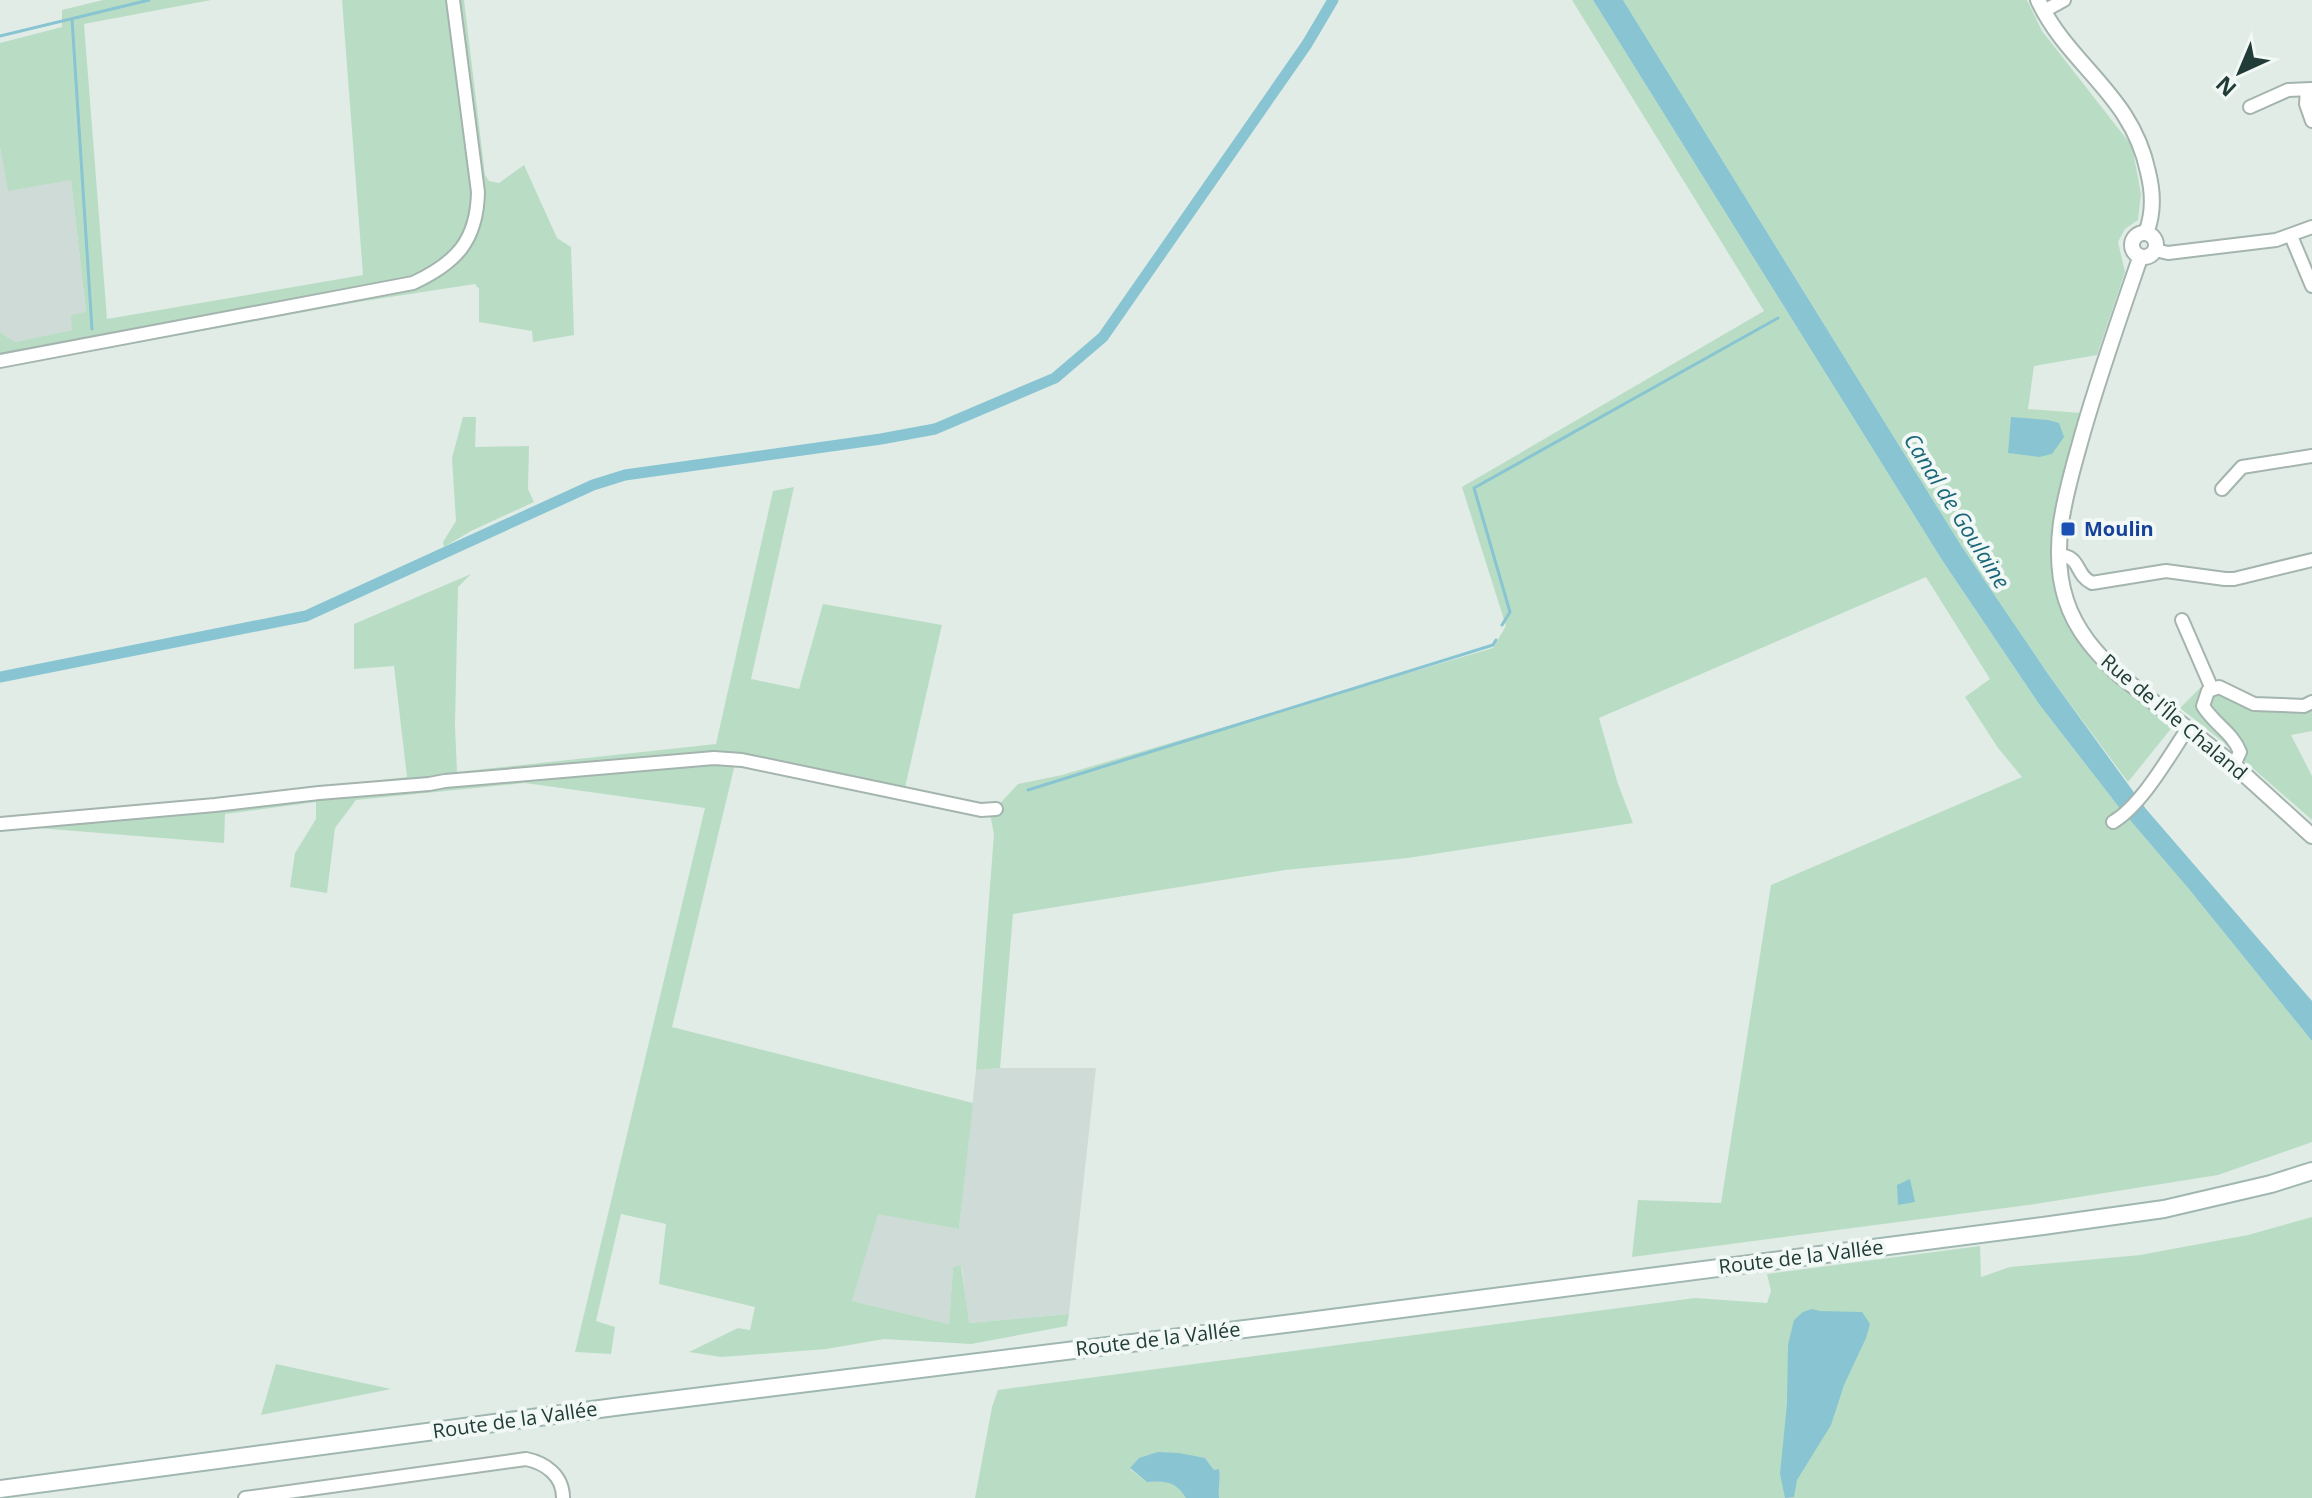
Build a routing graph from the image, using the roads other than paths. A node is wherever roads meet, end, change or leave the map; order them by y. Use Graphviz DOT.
graph roads {
  1 [pos="453,0"];
  2 [pos="2064,0"];
  3 [pos="2041,6"];
  4 [pos="2309,89"];
  5 [pos="2250,107"];
  6 [pos="2312,121"];
  7 [pos="2312,227"];
  8 [pos="2146,233"];
  9 [pos="2291,236"];
  10 [pos="2155,250"];
  11 [pos="2140,258"];
  12 [pos="2312,286"];
  13 [pos="0,361"];
  14 [pos="2312,456"];
  15 [pos="2222,489"];
  16 [pos="2059,555"];
  17 [pos="2312,560"];
  18 [pos="2182,620"];
  19 [pos="2212,689"];
  20 [pos="2312,702"];
  21 [pos="2188,728"];
  22 [pos="2234,765"];
  23 [pos="996,809"];
  24 [pos="2117,820"];
  25 [pos="0,824"];
  26 [pos="2312,836"];
  27 [pos="2312,1171"];
  28 [pos="0,1489"];
  29 [pos="245,1498"];
  30 [pos="563,1498"];
  1 -- 13 [label="street"];
  2 -- 3 [label="street"];
  3 -- 8 [label="street"];
  4 -- 5 [label="street"];
  4 -- 6 [label="street"];
  7 -- 9 [label="street"];
  8 -- 10 [label="street"];
  8 -- 11 [label="street"];
  9 -- 10 [label="street"];
  9 -- 12 [label="street"];
  10 -- 11 [label="street"];
  11 -- 16 [label="street, Rue de l'Île Chaland"];
  14 -- 15 [label="street"];
  16 -- 17 [label="street"];
  16 -- 21 [label="street, Rue de l'Île Chaland"];
  18 -- 19 [label="street"];
  19 -- 20 [label="street"];
  19 -- 22 [label="street"];
  21 -- 22 [label="street, Rue de l'Île Chaland"];
  21 -- 24 [label="street"];
  22 -- 26 [label="street, Rue de l'Île Chaland"];
  23 -- 25 [label="street"];
  27 -- 28 [label="main road, Route de la Vallée"];
  29 -- 30 [label="street"];
}
